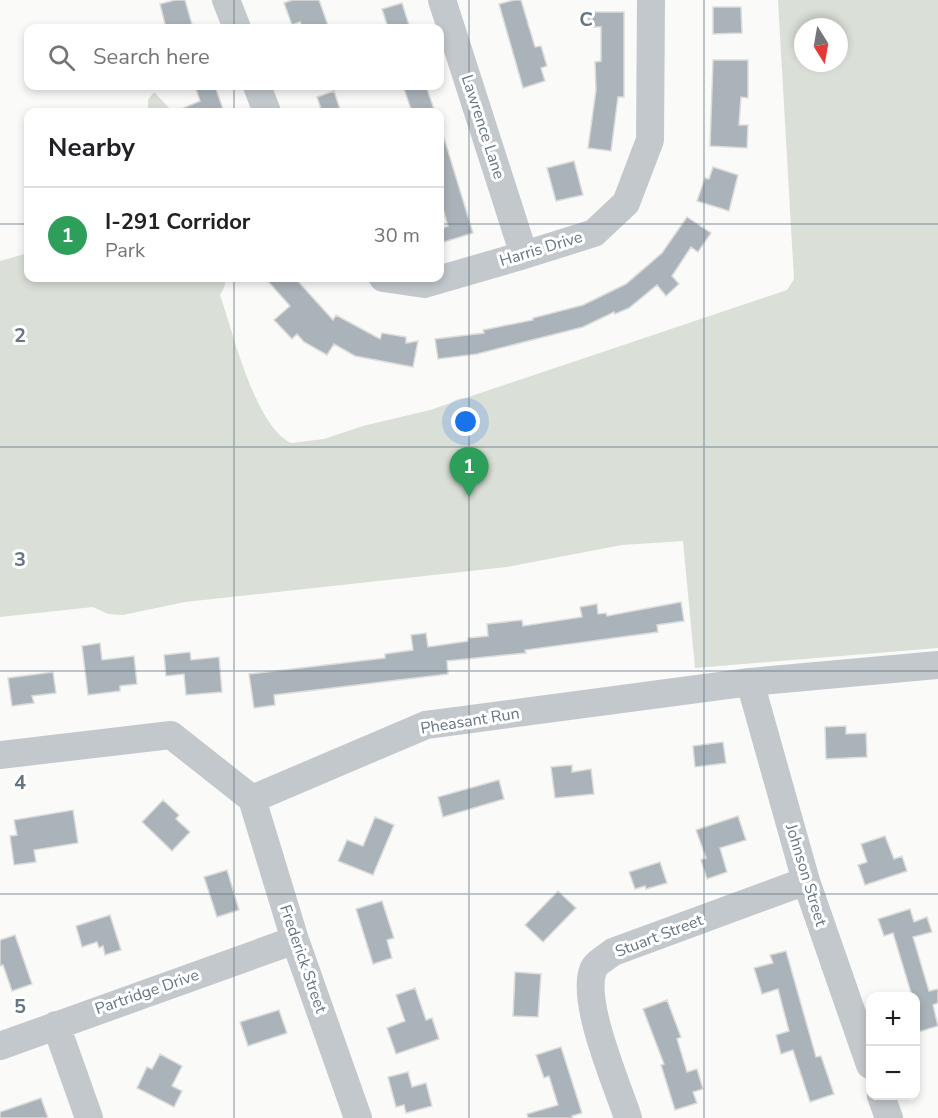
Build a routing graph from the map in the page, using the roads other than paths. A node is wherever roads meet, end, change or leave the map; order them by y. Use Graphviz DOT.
graph roads {
  1 [pos="226,0"];
  2 [pos="442,0"];
  3 [pos="651,0"];
  4 [pos="235,24"];
  5 [pos="259,90"];
  6 [pos="265,108"];
  7 [pos="524,255"];
  8 [pos="444,278"];
  9 [pos="410,282"];
  10 [pos="431,282"];
  11 [pos="938,665"];
  12 [pos="750,682"];
  13 [pos="0,755"];
  14 [pos="252,799"];
  15 [pos="806,881"];
  16 [pos="295,940"];
  17 [pos="56,1025"];
  18 [pos="0,1046"];
  19 [pos="866,1054"];
  20 [pos="883,1100"];
  21 [pos="89,1118"];
  22 [pos="358,1118"];
  23 [pos="628,1118"];
  24 [pos="889,1118"];
  1 -- 4 [label="street"];
  2 -- 7 [label="street, Lawrence Lane"];
  3 -- 7 [label="street, Harris Drive"];
  5 -- 6 [label="street"];
  7 -- 8 [label="street, Harris Drive"];
  9 -- 10 [label="street, Harris Drive"];
  11 -- 12 [label="street, Pheasant Run"];
  12 -- 14 [label="street, Pheasant Run"];
  12 -- 15 [label="street, Johnson Street"];
  13 -- 14 [label="street"];
  14 -- 16 [label="street, Frederick Street"];
  15 -- 19 [label="street, Johnson Street"];
  15 -- 23 [label="street, Stuart Street"];
  16 -- 17 [label="street, Partridge Drive"];
  16 -- 22 [label="street, Frederick Street"];
  17 -- 18 [label="street, Partridge Drive"];
  17 -- 21 [label="street"];
  20 -- 24 [label="street"];
}
